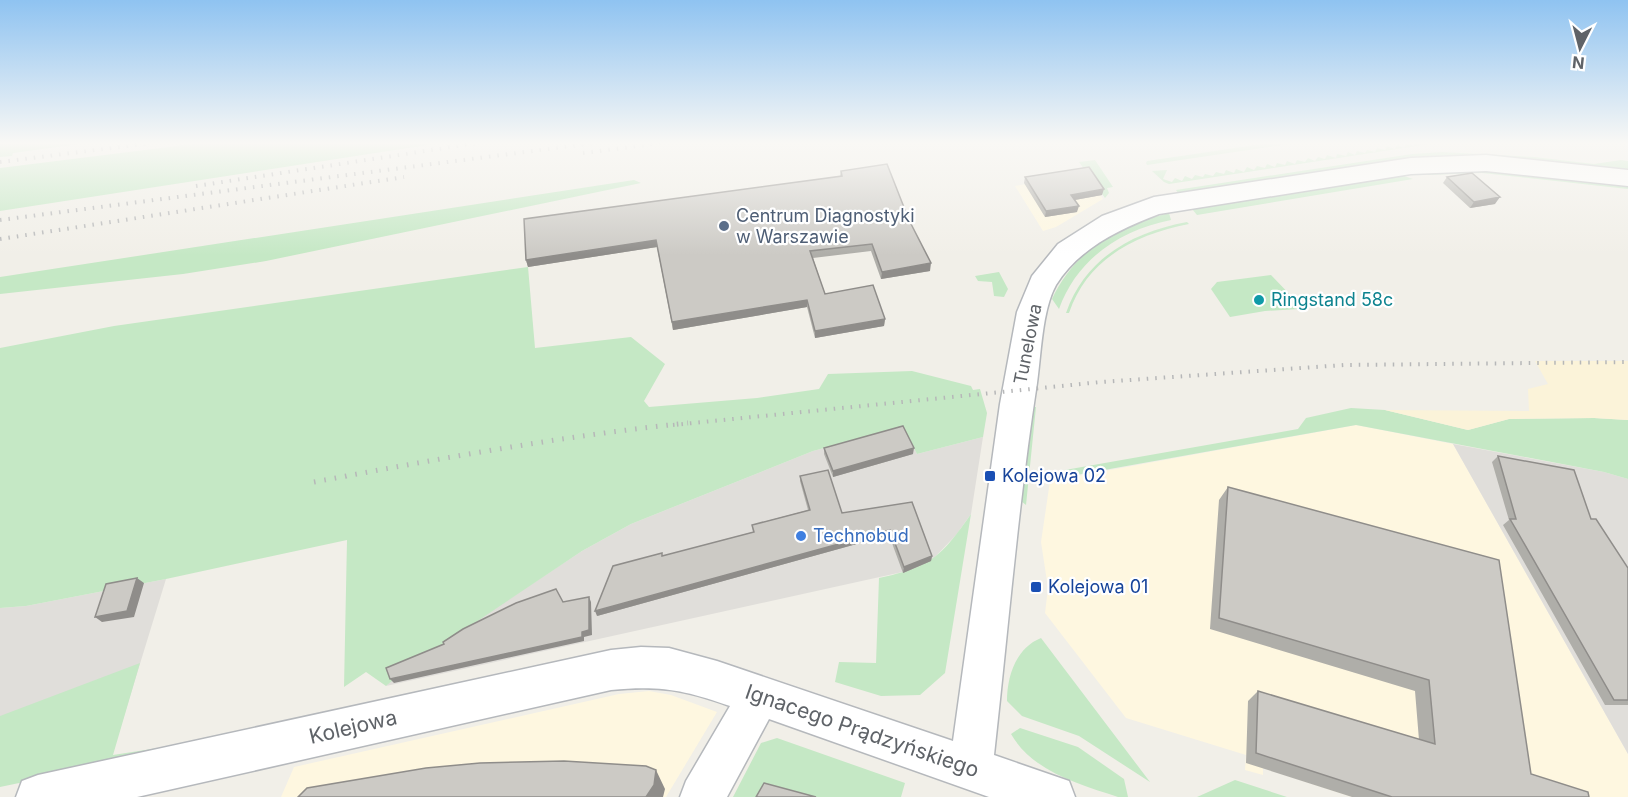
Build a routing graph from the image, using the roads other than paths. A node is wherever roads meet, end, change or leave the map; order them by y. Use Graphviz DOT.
graph roads {
  1 [pos="1320,180"];
  2 [pos="669,668"];
  3 [pos="759,696"];
  4 [pos="971,767"];
  5 [pos="38,797"];
  6 [pos="702,797"];
  7 [pos="1053,797"];
  1 -- 4 [label="street, Tunelowa"];
  2 -- 3 [label="street, Ignacego Prądzyńskiego"];
  2 -- 5 [label="street, Kolejowa"];
  3 -- 4 [label="street, Ignacego Prądzyńskiego"];
  3 -- 6 [label="street"];
  4 -- 7 [label="street, Ignacego Prądzyńskiego"];
}
